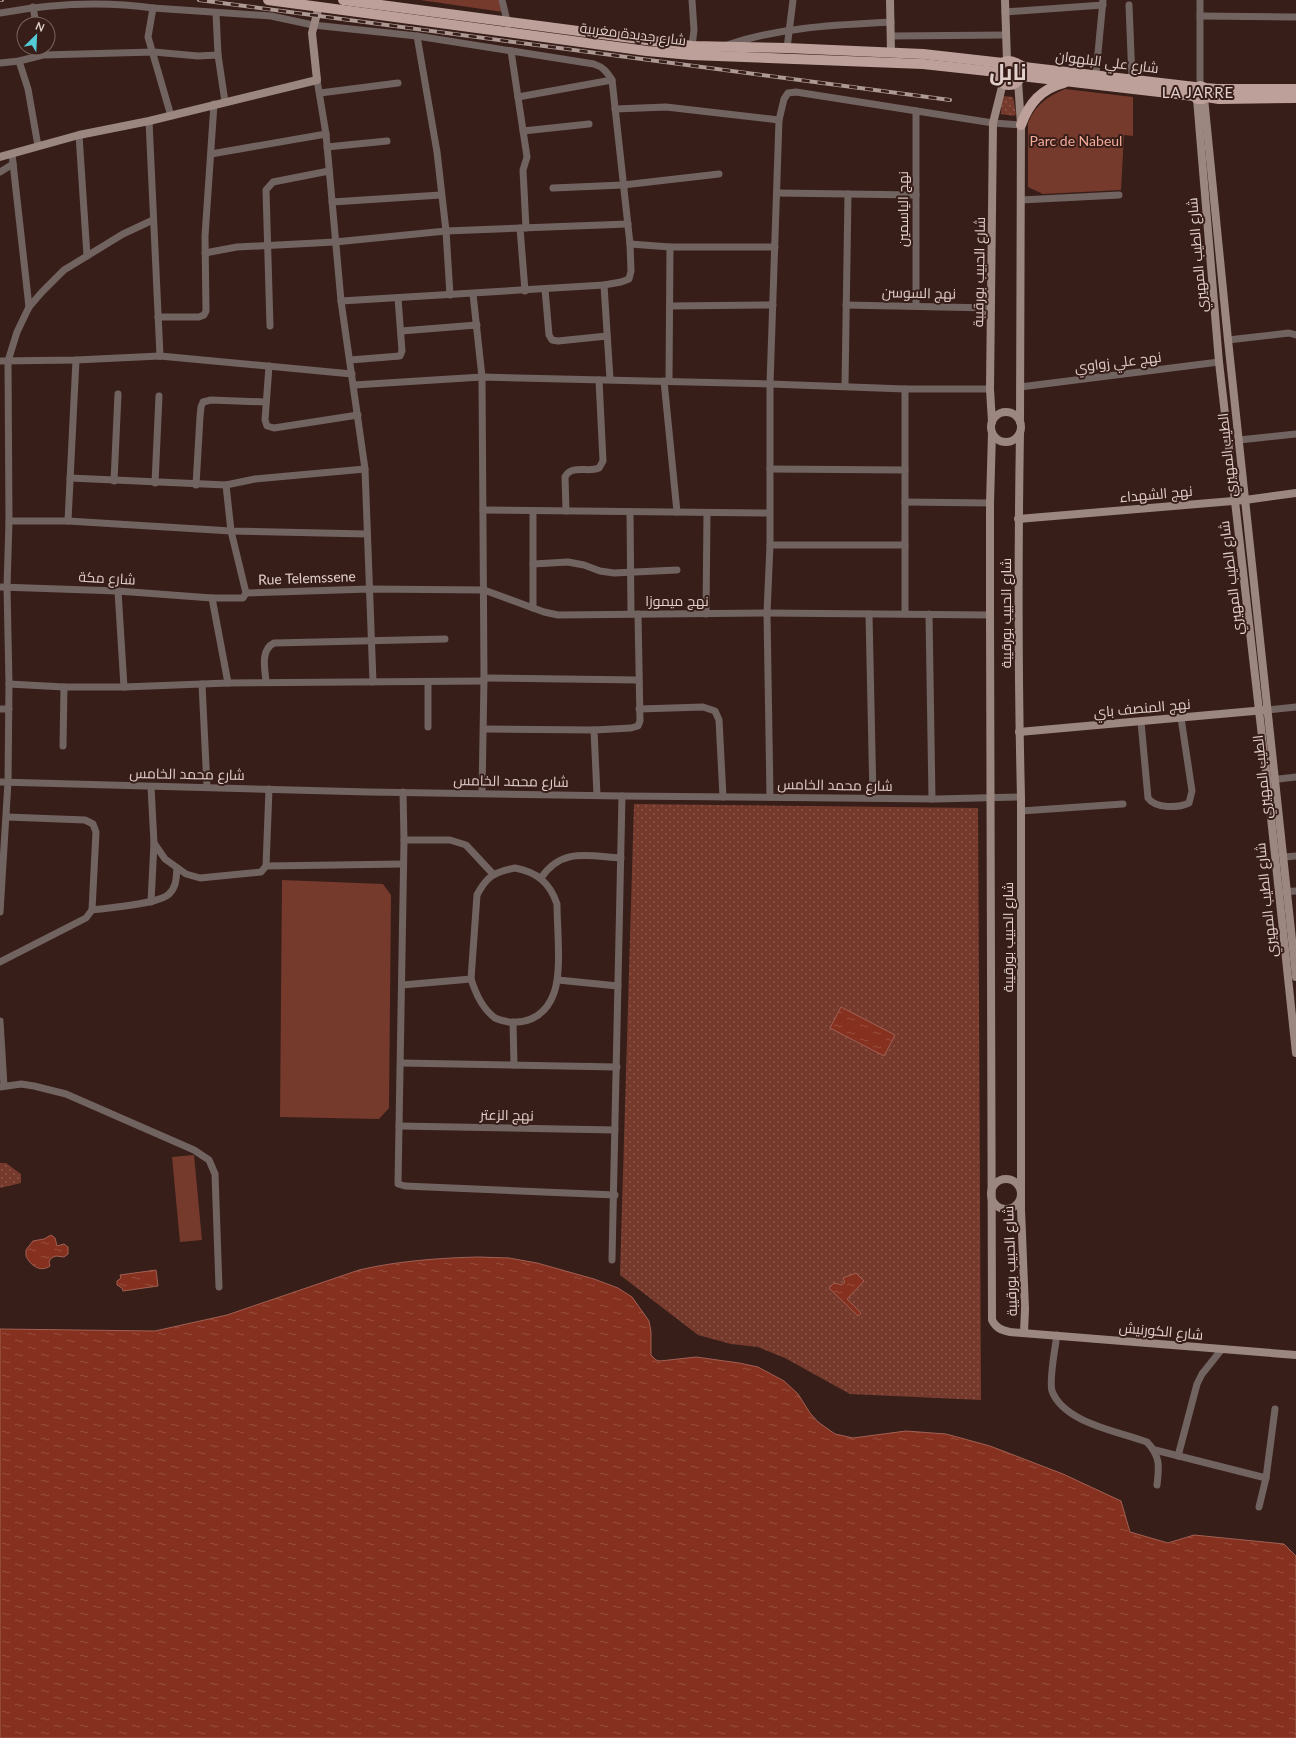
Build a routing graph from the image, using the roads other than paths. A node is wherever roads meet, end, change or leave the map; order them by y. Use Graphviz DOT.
graph roads {
  1 [pos="268,0"];
  2 [pos="344,0"];
  3 [pos="502,0"];
  4 [pos="692,0"];
  5 [pos="793,0"];
  6 [pos="890,0"];
  7 [pos="1005,0"];
  8 [pos="1200,0"];
  9 [pos="1103,2"];
  10 [pos="1129,5"];
  11 [pos="319,6"];
  12 [pos="33,7"];
  13 [pos="153,8"];
  14 [pos="1005,12"];
  15 [pos="0,13"];
  16 [pos="216,13"];
  17 [pos="35,16"];
  18 [pos="1200,16"];
  19 [pos="1296,17"];
  20 [pos="891,22"];
  21 [pos="313,25"];
  22 [pos="508,26"];
  23 [pos="790,29"];
  24 [pos="1005,35"];
  25 [pos="418,36"];
  26 [pos="891,36"];
  27 [pos="692,46"];
  28 [pos="723,46"];
  29 [pos="787,48"];
  30 [pos="511,51"];
  31 [pos="56,52"];
  32 [pos="154,52"];
  33 [pos="218,55"];
  34 [pos="32,56"];
  35 [pos="892,57"];
  36 [pos="19,61"];
  37 [pos="1009,62"];
  38 [pos="0,63"];
  39 [pos="997,72"];
  40 [pos="1096,74"];
  41 [pos="1019,79"];
  42 [pos="1132,79"];
  43 [pos="318,80"];
  44 [pos="612,80"];
  45 [pos="1072,81"];
  46 [pos="398,83"];
  47 [pos="1002,83"];
  48 [pos="1296,89"];
  49 [pos="320,93"];
  50 [pos="1200,93"];
  51 [pos="518,97"];
  52 [pos="1296,98"];
  53 [pos="225,102"];
  54 [pos="214,104"];
  55 [pos="615,109"];
  56 [pos="916,111"];
  57 [pos="171,116"];
  58 [pos="779,120"];
  59 [pos="149,121"];
  60 [pos="993,123"];
  61 [pos="589,124"];
  62 [pos="1021,125"];
  63 [pos="523,131"];
  64 [pos="326,134"];
  65 [pos="79,135"];
  66 [pos="388,141"];
  67 [pos="38,146"];
  68 [pos="326,147"];
  69 [pos="12,154"];
  70 [pos="211,154"];
  71 [pos="0,157"];
  72 [pos="13,164"];
  73 [pos="329,171"];
  74 [pos="0,172"];
  75 [pos="719,174"];
  76 [pos="623,185"];
  77 [pos="553,188"];
  78 [pos="778,193"];
  79 [pos="848,194"];
  80 [pos="441,195"];
  81 [pos="916,195"];
  82 [pos="1119,195"];
  83 [pos="1021,200"];
  84 [pos="332,202"];
  85 [pos="153,220"];
  86 [pos="628,224"];
  87 [pos="523,228"];
  88 [pos="446,231"];
  89 [pos="335,242"];
  90 [pos="630,244"];
  91 [pos="267,246"];
  92 [pos="670,247"];
  93 [pos="775,247"];
  94 [pos="205,253"];
  95 [pos="87,256"];
  96 [pos="604,285"];
  97 [pos="545,289"];
  98 [pos="525,290"];
  99 [pos="473,294"];
  100 [pos="450,296"];
  101 [pos="398,298"];
  102 [pos="341,301"];
  103 [pos="773,305"];
  104 [pos="846,305"];
  105 [pos="670,306"];
  106 [pos="916,306"];
  107 [pos="29,307"];
  108 [pos="991,308"];
  109 [pos="158,317"];
  110 [pos="477,325"];
  111 [pos="270,326"];
  112 [pos="401,331"];
  113 [pos="1296,335"];
  114 [pos="607,336"];
  115 [pos="1228,340"];
  116 [pos="160,356"];
  117 [pos="76,360"];
  118 [pos="350,360"];
  119 [pos="4,361"];
  120 [pos="1219,362"];
  121 [pos="269,366"];
  122 [pos="352,374"];
  123 [pos="482,377"];
  124 [pos="599,380"];
  125 [pos="610,380"];
  126 [pos="666,381"];
  127 [pos="770,384"];
  128 [pos="354,386"];
  129 [pos="845,386"];
  130 [pos="1020,387"];
  131 [pos="905,389"];
  132 [pos="990,389"];
  133 [pos="118,394"];
  134 [pos="159,396"];
  135 [pos="266,402"];
  136 [pos="358,415"];
  137 [pos="992,422"];
  138 [pos="1020,422"];
  139 [pos="992,433"];
  140 [pos="1020,433"];
  141 [pos="1296,434"];
  142 [pos="1239,440"];
  143 [pos="365,469"];
  144 [pos="770,469"];
  145 [pos="905,470"];
  146 [pos="0,476"];
  147 [pos="8,477"];
  148 [pos="70,478"];
  149 [pos="114,481"];
  150 [pos="155,483"];
  151 [pos="196,485"];
  152 [pos="226,485"];
  153 [pos="1296,493"];
  154 [pos="1235,500"];
  155 [pos="1245,500"];
  156 [pos="905,502"];
  157 [pos="990,502"];
  158 [pos="483,510"];
  159 [pos="533,511"];
  160 [pos="566,511"];
  161 [pos="630,512"];
  162 [pos="677,512"];
  163 [pos="707,513"];
  164 [pos="769,513"];
  165 [pos="1018,519"];
  166 [pos="9,521"];
  167 [pos="68,522"];
  168 [pos="231,531"];
  169 [pos="367,534"];
  170 [pos="770,545"];
  171 [pos="905,545"];
  172 [pos="533,564"];
  173 [pos="677,570"];
  174 [pos="630,573"];
  175 [pos="3,587"];
  176 [pos="369,589"];
  177 [pos="484,590"];
  178 [pos="118,591"];
  179 [pos="246,593"];
  180 [pos="212,598"];
  181 [pos="533,608"];
  182 [pos="767,613"];
  183 [pos="634,614"];
  184 [pos="706,614"];
  185 [pos="869,614"];
  186 [pos="905,614"];
  187 [pos="929,614"];
  188 [pos="990,614"];
  189 [pos="445,639"];
  190 [pos="372,642"];
  191 [pos="484,680"];
  192 [pos="638,680"];
  193 [pos="266,682"];
  194 [pos="373,682"];
  195 [pos="428,682"];
  196 [pos="228,683"];
  197 [pos="9,684"];
  198 [pos="202,684"];
  199 [pos="64,687"];
  200 [pos="124,687"];
  201 [pos="1296,707"];
  202 [pos="0,709"];
  203 [pos="9,709"];
  204 [pos="639,709"];
  205 [pos="1264,710"];
  206 [pos="1181,718"];
  207 [pos="1142,722"];
  208 [pos="428,727"];
  209 [pos="484,729"];
  210 [pos="594,730"];
  211 [pos="1019,732"];
  212 [pos="63,746"];
  213 [pos="1296,777"];
  214 [pos="1272,779"];
  215 [pos="0,782"];
  216 [pos="8,782"];
  217 [pos="151,786"];
  218 [pos="207,787"];
  219 [pos="269,789"];
  220 [pos="403,792"];
  221 [pos="482,794"];
  222 [pos="597,795"];
  223 [pos="622,796"];
  224 [pos="724,797"];
  225 [pos="770,797"];
  226 [pos="1022,797"];
  227 [pos="873,798"];
  228 [pos="990,798"];
  229 [pos="932,799"];
  230 [pos="1123,804"];
  231 [pos="1021,811"];
  232 [pos="7,817"];
  233 [pos="404,840"];
  234 [pos="154,843"];
  235 [pos="1296,856"];
  236 [pos="1284,857"];
  237 [pos="621,858"];
  238 [pos="404,864"];
  239 [pos="266,866"];
  240 [pos="177,868"];
  241 [pos="493,874"];
  242 [pos="541,878"];
  243 [pos="1296,891"];
  244 [pos="1287,892"];
  245 [pos="1278,893"];
  246 [pos="151,902"];
  247 [pos="92,910"];
  248 [pos="0,912"];
  249 [pos="0,962"];
  250 [pos="1287,974"];
  251 [pos="1296,975"];
  252 [pos="471,979"];
  253 [pos="558,980"];
  254 [pos="402,985"];
  255 [pos="618,986"];
  256 [pos="0,1021"];
  257 [pos="513,1022"];
  258 [pos="1296,1052"];
  259 [pos="401,1063"];
  260 [pos="514,1065"];
  261 [pos="616,1067"];
  262 [pos="2,1086"];
  263 [pos="399,1126"];
  264 [pos="615,1130"];
  265 [pos="991,1194"];
  266 [pos="1021,1194"];
  267 [pos="615,1195"];
  268 [pos="612,1260"];
  269 [pos="219,1287"];
  270 [pos="1024,1333"];
  271 [pos="1057,1335"];
  272 [pos="1222,1349"];
  273 [pos="1296,1355"];
  274 [pos="1276,1409"];
  275 [pos="1155,1450"];
  276 [pos="1178,1456"];
  277 [pos="1266,1478"];
  278 [pos="1157,1485"];
  279 [pos="1259,1507"];
  1 -- 11 [label="main road, شارع جديدة مغربية"];
  2 -- 22 [label="main road, شارع جديدة مغربية"];
  3 -- 22 [label="street"];
  4 -- 27 [label="street"];
  5 -- 23 [label="street"];
  6 -- 20 [label="street"];
  7 -- 14 [label="street"];
  8 -- 18 [label="street"];
  9 -- 14 [label="street"];
  9 -- 40 [label="street"];
  10 -- 42 [label="street"];
  11 -- 21 [label="street"];
  11 -- 22 [label="main road, شارع جديدة مغربية"];
  12 -- 13 [label="street"];
  12 -- 15 [label="street"];
  12 -- 17 [label="street"];
  13 -- 16 [label="street"];
  13 -- 32 [label="street"];
  14 -- 24 [label="street"];
  16 -- 21 [label="street"];
  16 -- 33 [label="street"];
  18 -- 19 [label="street"];
  18 -- 50 [label="street"];
  20 -- 23 [label="street"];
  20 -- 26 [label="street"];
  21 -- 25 [label="street"];
  21 -- 43 [label="street"];
  22 -- 27 [label="main road, شارع جديدة مغربية"];
  22 -- 35 [label="main road, شارع جديدة مغربية"];
  23 -- 28 [label="street"];
  23 -- 29 [label="street"];
  24 -- 26 [label="street"];
  24 -- 37 [label="street"];
  25 -- 30 [label="street"];
  25 -- 80 [label="street"];
  26 -- 35 [label="street"];
  27 -- 28 [label="main road, شارع جديدة مغربية"];
  28 -- 29 [label="main road, شارع جديدة مغربية"];
  29 -- 35 [label="main road, شارع جديدة مغربية"];
  30 -- 44 [label="street"];
  30 -- 51 [label="street"];
  31 -- 32 [label="street"];
  32 -- 33 [label="street"];
  32 -- 57 [label="street"];
  33 -- 53 [label="street"];
  34 -- 36 [label="street"];
  35 -- 37 [label="main road, شارع جديدة مغربية"];
  35 -- 39 [label="main road, شارع جديدة مغربية"];
  36 -- 38 [label="street"];
  36 -- 67 [label="street"];
  37 -- 39 [label="main road"];
  37 -- 40 [label="main road, شارع علي البلهوان"];
  37 -- 41 [label="main road"];
  39 -- 47 [label="main road"];
  40 -- 42 [label="main road, شارع علي البلهوان"];
  41 -- 45 [label="main road, شارع علي البلهوان"];
  41 -- 47 [label="main road"];
  41 -- 62 [label="street"];
  42 -- 50 [label="main road, شارع علي البلهوان"];
  43 -- 49 [label="street"];
  43 -- 53 [label="street"];
  44 -- 51 [label="street"];
  44 -- 55 [label="street"];
  45 -- 50 [label="main road, شارع علي البلهوان"];
  45 -- 62 [label="main road"];
  46 -- 49 [label="street"];
  47 -- 60 [label="street, شارع الحبيب بورقيبة"];
  48 -- 50 [label="main road, شارع علي البلهوان"];
  49 -- 64 [label="street"];
  50 -- 52 [label="main road, شارع علي البلهوان"];
  50 -- 115 [label="street, الطيب المهيري"];
  50 -- 120 [label="street, شارع الطيب المهيري"];
  51 -- 63 [label="street"];
  53 -- 54 [label="street"];
  54 -- 57 [label="street"];
  54 -- 70 [label="street"];
  55 -- 58 [label="street"];
  55 -- 76 [label="street"];
  56 -- 58 [label="street"];
  56 -- 60 [label="street"];
  56 -- 81 [label="street, نهج الياسمين"];
  57 -- 59 [label="street"];
  58 -- 78 [label="street"];
  59 -- 65 [label="street"];
  59 -- 85 [label="street"];
  60 -- 62 [label="street"];
  60 -- 108 [label="street, شارع الحبيب بورقيبة"];
  61 -- 63 [label="street"];
  62 -- 83 [label="street"];
  63 -- 87 [label="street"];
  64 -- 68 [label="street"];
  64 -- 70 [label="street"];
  65 -- 67 [label="street"];
  65 -- 95 [label="street"];
  66 -- 68 [label="street"];
  67 -- 69 [label="street"];
  68 -- 73 [label="street"];
  69 -- 71 [label="street"];
  69 -- 72 [label="street"];
  70 -- 94 [label="street"];
  72 -- 74 [label="street"];
  72 -- 107 [label="street"];
  73 -- 84 [label="street"];
  73 -- 91 [label="street"];
  75 -- 76 [label="street"];
  76 -- 77 [label="street"];
  76 -- 86 [label="street"];
  78 -- 79 [label="street"];
  78 -- 93 [label="street"];
  79 -- 81 [label="street"];
  79 -- 104 [label="street"];
  80 -- 84 [label="street"];
  80 -- 88 [label="street"];
  81 -- 106 [label="street, نهج الياسمين"];
  82 -- 83 [label="street"];
  83 -- 130 [label="street"];
  84 -- 89 [label="street"];
  85 -- 95 [label="street"];
  85 -- 109 [label="street"];
  86 -- 87 [label="street"];
  86 -- 90 [label="street"];
  87 -- 88 [label="street"];
  87 -- 98 [label="street"];
  88 -- 89 [label="street"];
  88 -- 100 [label="street"];
  89 -- 91 [label="street"];
  89 -- 102 [label="street"];
  90 -- 92 [label="street"];
  90 -- 96 [label="street"];
  91 -- 94 [label="street"];
  91 -- 111 [label="street"];
  92 -- 93 [label="street"];
  92 -- 105 [label="street"];
  93 -- 103 [label="street"];
  94 -- 109 [label="street"];
  95 -- 107 [label="street"];
  96 -- 97 [label="street"];
  96 -- 114 [label="street"];
  97 -- 98 [label="street"];
  97 -- 114 [label="street"];
  98 -- 99 [label="street"];
  99 -- 100 [label="street"];
  99 -- 110 [label="street"];
  100 -- 101 [label="street"];
  101 -- 102 [label="street"];
  101 -- 112 [label="street"];
  102 -- 118 [label="street"];
  103 -- 105 [label="street"];
  103 -- 127 [label="street"];
  104 -- 106 [label="street, نهج السوسن"];
  104 -- 129 [label="street"];
  105 -- 126 [label="street"];
  106 -- 108 [label="street, نهج السوسن"];
  107 -- 119 [label="street"];
  108 -- 132 [label="street, شارع الحبيب بورقيبة"];
  109 -- 116 [label="street"];
  110 -- 112 [label="street"];
  110 -- 123 [label="street"];
  112 -- 118 [label="street"];
  113 -- 115 [label="street"];
  114 -- 125 [label="street"];
  115 -- 142 [label="street, الطيب المهيري"];
  116 -- 117 [label="street"];
  116 -- 121 [label="street"];
  117 -- 119 [label="street"];
  117 -- 148 [label="street"];
  118 -- 122 [label="street"];
  119 -- 147 [label="street"];
  120 -- 130 [label="street, نهج علي زواوي"];
  120 -- 154 [label="street, شارع الطيب المهيري"];
  121 -- 122 [label="street"];
  121 -- 135 [label="street"];
  122 -- 128 [label="street"];
  123 -- 124 [label="street"];
  123 -- 128 [label="street"];
  123 -- 158 [label="street"];
  124 -- 125 [label="street"];
  124 -- 160 [label="street"];
  125 -- 126 [label="street"];
  126 -- 127 [label="street"];
  126 -- 162 [label="street"];
  127 -- 129 [label="street"];
  127 -- 144 [label="street"];
  128 -- 136 [label="street"];
  129 -- 131 [label="street"];
  130 -- 138 [label="street"];
  131 -- 132 [label="street"];
  131 -- 145 [label="street"];
  132 -- 137 [label="street, شارع الحبيب بورقيبة"];
  133 -- 149 [label="street"];
  134 -- 150 [label="street"];
  135 -- 136 [label="street"];
  135 -- 151 [label="street"];
  136 -- 143 [label="street"];
  137 -- 138 [label="street"];
  137 -- 139 [label="street"];
  138 -- 140 [label="street"];
  139 -- 140 [label="street"];
  139 -- 157 [label="street, شارع الحبيب بورقيبة"];
  140 -- 165 [label="street, شارع الحبيب بورقيبة"];
  141 -- 142 [label="street"];
  142 -- 155 [label="street, الطيب المهيري"];
  143 -- 152 [label="street"];
  143 -- 169 [label="street"];
  144 -- 145 [label="street"];
  144 -- 164 [label="street"];
  145 -- 156 [label="street"];
  146 -- 147 [label="street"];
  147 -- 166 [label="street"];
  148 -- 149 [label="street"];
  148 -- 167 [label="street"];
  149 -- 150 [label="street"];
  150 -- 151 [label="street"];
  151 -- 152 [label="street"];
  152 -- 168 [label="street"];
  153 -- 155 [label="street, نهج الشهداء"];
  154 -- 155 [label="street, نهج الشهداء"];
  154 -- 165 [label="street, نهج الشهداء"];
  154 -- 205 [label="street, شارع الطيب المهيري"];
  155 -- 205 [label="street, الطيب المهيري"];
  156 -- 157 [label="street"];
  156 -- 171 [label="street"];
  157 -- 188 [label="street, شارع الحبيب بورقيبة"];
  158 -- 159 [label="street"];
  158 -- 177 [label="street"];
  159 -- 160 [label="street"];
  159 -- 172 [label="street"];
  160 -- 161 [label="street"];
  161 -- 162 [label="street"];
  161 -- 174 [label="street"];
  162 -- 163 [label="street"];
  163 -- 164 [label="street"];
  163 -- 184 [label="street"];
  164 -- 170 [label="street"];
  165 -- 211 [label="street, شارع الحبيب بورقيبة"];
  166 -- 167 [label="street"];
  166 -- 175 [label="street"];
  167 -- 168 [label="street"];
  168 -- 169 [label="street"];
  168 -- 179 [label="street"];
  169 -- 176 [label="street"];
  170 -- 171 [label="street"];
  170 -- 182 [label="street"];
  171 -- 186 [label="street"];
  172 -- 174 [label="street"];
  172 -- 181 [label="street"];
  173 -- 174 [label="street"];
  174 -- 183 [label="street"];
  175 -- 178 [label="street, شارع مكة"];
  175 -- 197 [label="street"];
  176 -- 177 [label="street, نهج ميموزا"];
  176 -- 179 [label="street, Rue Telemssene"];
  176 -- 190 [label="street"];
  177 -- 181 [label="street, نهج ميموزا"];
  177 -- 191 [label="street"];
  178 -- 180 [label="street, شارع مكة"];
  178 -- 200 [label="street"];
  179 -- 180 [label="street, Rue Telemssene"];
  180 -- 196 [label="street"];
  181 -- 183 [label="street, نهج ميموزا"];
  182 -- 184 [label="street, نهج ميموزا"];
  182 -- 185 [label="street, نهج ميموزا"];
  182 -- 225 [label="street"];
  183 -- 184 [label="street, نهج ميموزا"];
  183 -- 192 [label="street"];
  185 -- 186 [label="street, نهج ميموزا"];
  185 -- 227 [label="street"];
  186 -- 187 [label="street, نهج ميموزا"];
  187 -- 188 [label="street, نهج ميموزا"];
  187 -- 229 [label="street"];
  188 -- 228 [label="street, شارع الحبيب بورقيبة"];
  189 -- 190 [label="street"];
  190 -- 193 [label="street"];
  190 -- 194 [label="street"];
  191 -- 192 [label="street"];
  191 -- 195 [label="street"];
  191 -- 209 [label="street"];
  192 -- 204 [label="street"];
  193 -- 194 [label="street"];
  193 -- 196 [label="street"];
  194 -- 195 [label="street"];
  195 -- 208 [label="street"];
  196 -- 198 [label="street"];
  197 -- 199 [label="street"];
  197 -- 203 [label="street"];
  198 -- 200 [label="street"];
  198 -- 218 [label="street"];
  199 -- 200 [label="street"];
  199 -- 212 [label="street"];
  201 -- 205 [label="street"];
  202 -- 203 [label="street"];
  203 -- 216 [label="street"];
  204 -- 210 [label="street"];
  204 -- 224 [label="street"];
  205 -- 206 [label="street, نهج المنصف باي"];
  205 -- 214 [label="street, شارع الطيب المهيري"];
  206 -- 207 [label="street, نهج المنصف باي"];
  206 -- 207 [label="street"];
  207 -- 211 [label="street, نهج المنصف باي"];
  209 -- 210 [label="street"];
  209 -- 221 [label="street"];
  210 -- 222 [label="street"];
  211 -- 226 [label="street, شارع الحبيب بورقيبة"];
  213 -- 214 [label="street"];
  214 -- 236 [label="street, الطيب المهيري"];
  214 -- 245 [label="street, شارع الطيب المهيري"];
  215 -- 216 [label="street, شارع محمد الخامس"];
  216 -- 217 [label="street, شارع محمد الخامس"];
  216 -- 232 [label="street"];
  217 -- 218 [label="street, شارع محمد الخامس"];
  217 -- 234 [label="street"];
  218 -- 219 [label="street, شارع محمد الخامس"];
  219 -- 220 [label="street, شارع محمد الخامس"];
  219 -- 239 [label="street"];
  220 -- 221 [label="street, شارع محمد الخامس"];
  220 -- 233 [label="street"];
  221 -- 222 [label="street, شارع محمد الخامس"];
  222 -- 223 [label="street, شارع محمد الخامس"];
  223 -- 224 [label="street, شارع محمد الخامس"];
  223 -- 237 [label="street"];
  224 -- 225 [label="street, شارع محمد الخامس"];
  225 -- 227 [label="street, شارع محمد الخامس"];
  226 -- 228 [label="street, شارع محمد الخامس"];
  226 -- 231 [label="street, شارع الحبيب بورقيبة"];
  227 -- 229 [label="street, شارع محمد الخامس"];
  228 -- 229 [label="street, شارع محمد الخامس"];
  228 -- 265 [label="street, شارع الحبيب بورقيبة"];
  230 -- 231 [label="street"];
  231 -- 266 [label="street, شارع الحبيب بورقيبة"];
  232 -- 247 [label="street"];
  232 -- 248 [label="street"];
  233 -- 238 [label="street"];
  233 -- 241 [label="street"];
  234 -- 240 [label="street"];
  234 -- 246 [label="street"];
  235 -- 236 [label="street"];
  236 -- 244 [label="street, الطيب المهيري"];
  237 -- 242 [label="street"];
  237 -- 255 [label="street"];
  238 -- 239 [label="street"];
  238 -- 254 [label="street"];
  239 -- 240 [label="street"];
  240 -- 246 [label="street"];
  241 -- 242 [label="street"];
  241 -- 252 [label="street"];
  242 -- 253 [label="street"];
  243 -- 244 [label="street"];
  244 -- 245 [label="street"];
  244 -- 251 [label="street, الطيب المهيري"];
  245 -- 250 [label="street, شارع الطيب المهيري"];
  246 -- 247 [label="street"];
  247 -- 249 [label="street"];
  250 -- 251 [label="street"];
  250 -- 258 [label="street, شارع الطيب المهيري"];
  252 -- 254 [label="street"];
  252 -- 257 [label="street"];
  253 -- 255 [label="street"];
  253 -- 257 [label="street"];
  254 -- 259 [label="street"];
  255 -- 261 [label="street"];
  256 -- 262 [label="street"];
  257 -- 260 [label="street"];
  259 -- 260 [label="street"];
  259 -- 263 [label="street"];
  260 -- 261 [label="street"];
  261 -- 264 [label="street"];
  262 -- 269 [label="street"];
  263 -- 264 [label="street, نهج الزعتر"];
  263 -- 267 [label="street"];
  264 -- 267 [label="street"];
  265 -- 266 [label="street"];
  265 -- 266 [label="street"];
  265 -- 270 [label="street, شارع الحبيب بورقيبة"];
  266 -- 270 [label="street, شارع الحبيب بورقيبة"];
  267 -- 268 [label="street"];
  270 -- 271 [label="street, شارع الكورنيش"];
  271 -- 272 [label="street, شارع الكورنيش"];
  271 -- 275 [label="street"];
  272 -- 273 [label="street, شارع الكورنيش"];
  272 -- 276 [label="street"];
  274 -- 277 [label="street"];
  275 -- 276 [label="street"];
  275 -- 278 [label="street"];
  276 -- 277 [label="street"];
  277 -- 279 [label="street"];
}
